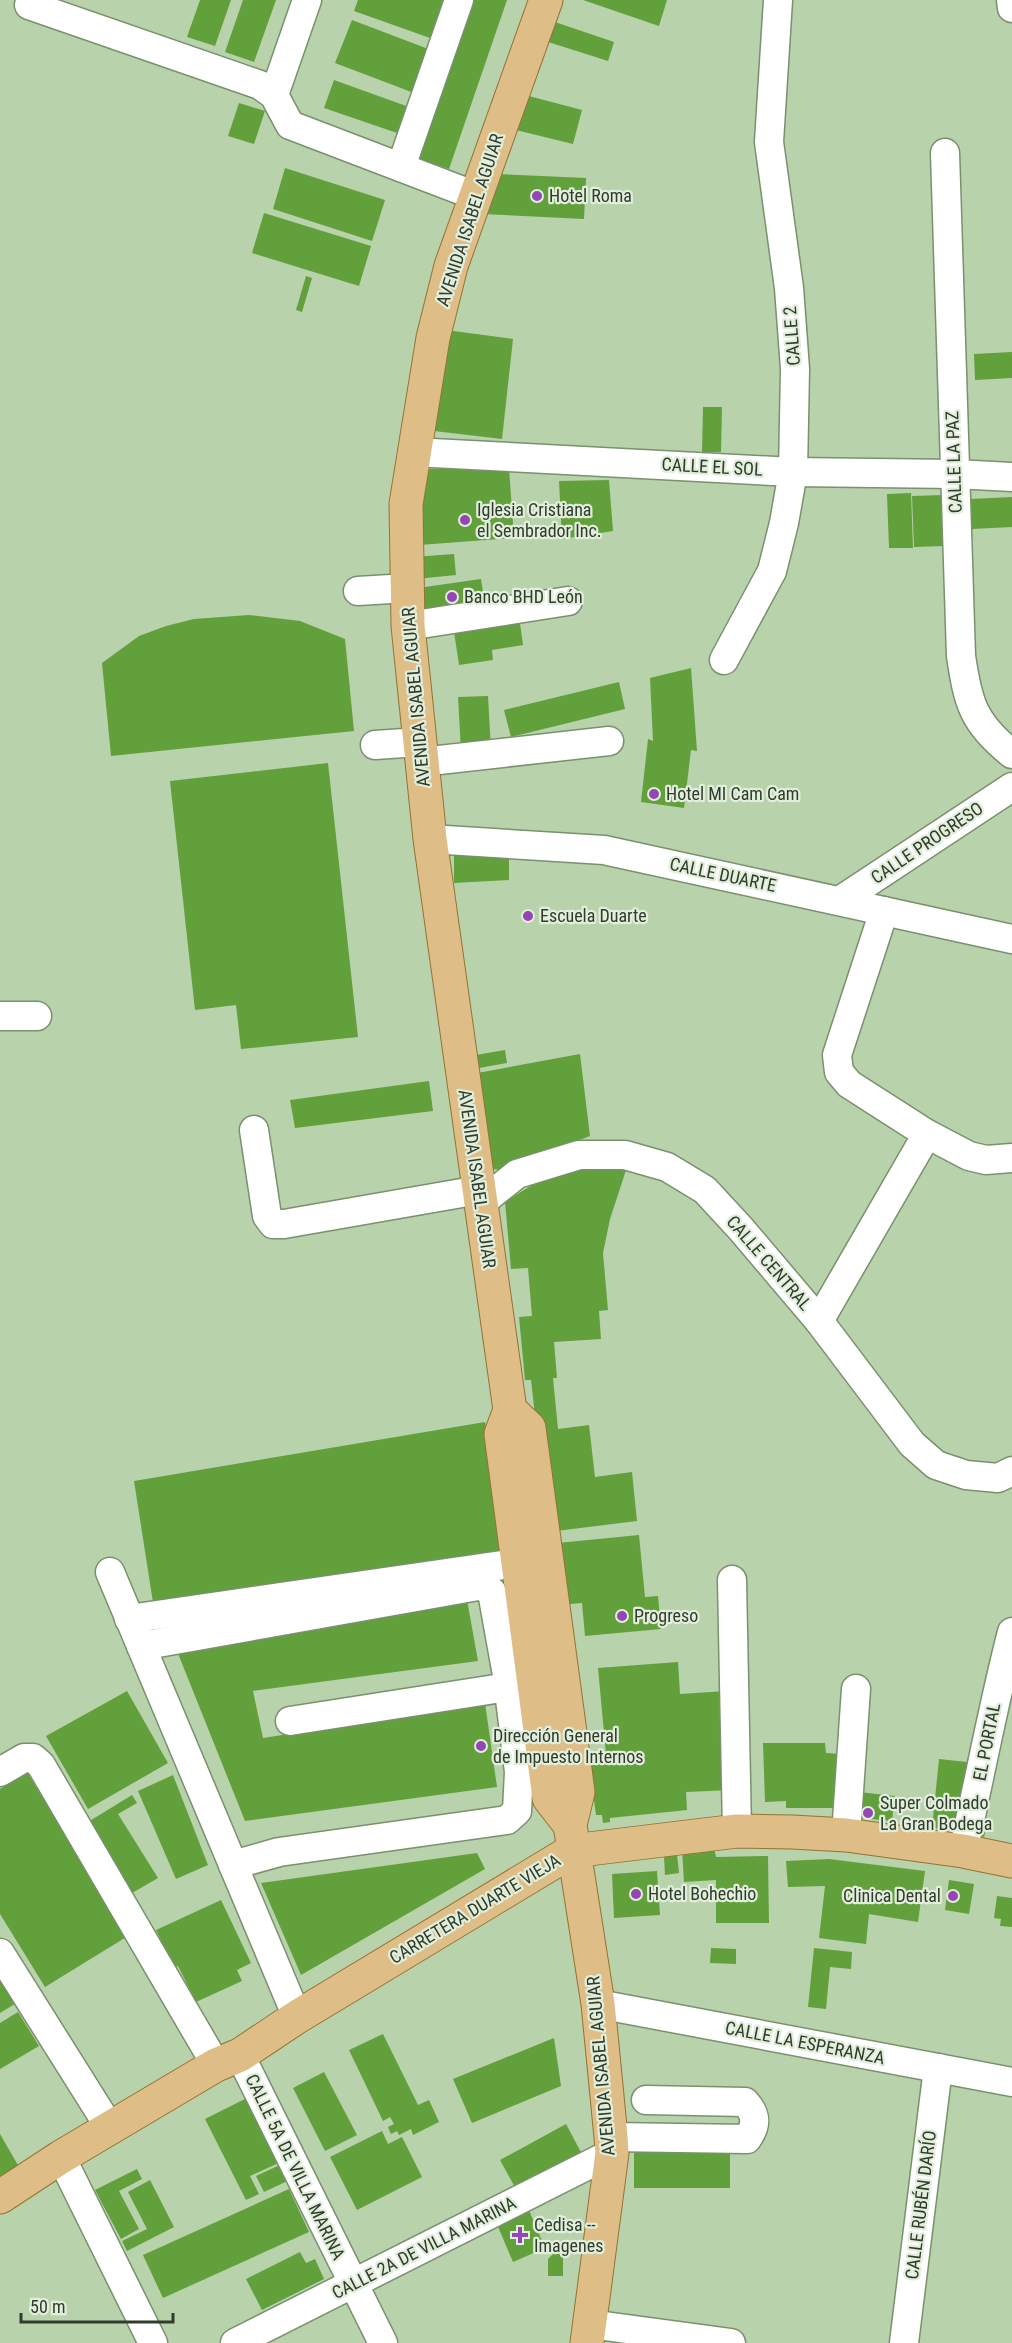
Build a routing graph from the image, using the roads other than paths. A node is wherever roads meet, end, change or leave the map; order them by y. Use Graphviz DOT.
graph roads {
  1 [pos="307,0"];
  2 [pos="459,0"];
  3 [pos="546,0"];
  4 [pos="778,0"];
  5 [pos="1011,0"];
  6 [pos="29,5"];
  7 [pos="1012,8"];
  8 [pos="274,95"];
  9 [pos="945,153"];
  10 [pos="401,167"];
  11 [pos="476,196"];
  12 [pos="413,452"];
  13 [pos="793,472"];
  14 [pos="955,474"];
  15 [pos="1012,477"];
  16 [pos="407,588"];
  17 [pos="358,591"];
  18 [pos="568,601"];
  19 [pos="408,626"];
  20 [pos="724,660"];
  21 [pos="609,741"];
  22 [pos="375,745"];
  23 [pos="420,752"];
  24 [pos="1012,754"];
  25 [pos="1012,786"];
  26 [pos="430,839"];
  27 [pos="841,900"];
  28 [pos="884,911"];
  29 [pos="1012,939"];
  30 [pos="0,1016"];
  31 [pos="37,1016"];
  32 [pos="254,1130"];
  33 [pos="927,1134"];
  34 [pos="1012,1158"];
  35 [pos="480,1197"];
  36 [pos="819,1321"];
  37 [pos="1012,1471"];
  38 [pos="531,1561"];
  39 [pos="110,1572"];
  40 [pos="732,1580"];
  41 [pos="129,1619"];
  42 [pos="1012,1632"];
  43 [pos="141,1646"];
  44 [pos="516,1678"];
  45 [pos="856,1689"];
  46 [pos="290,1721"];
  47 [pos="0,1772"];
  48 [pos="737,1831"];
  49 [pos="846,1835"];
  50 [pos="571,1838"];
  51 [pos="963,1851"];
  52 [pos="1012,1861"];
  53 [pos="233,1865"];
  54 [pos="0,1953"];
  55 [pos="598,2004"];
  56 [pos="297,2017"];
  57 [pos="228,2060"];
  58 [pos="938,2068"];
  59 [pos="1012,2082"];
  60 [pos="646,2100"];
  61 [pos="110,2128"];
  62 [pos="611,2145"];
  63 [pos="62,2157"];
  64 [pos="0,2198"];
  65 [pos="354,2284"];
  66 [pos="589,2334"];
  67 [pos="153,2343"];
  68 [pos="235,2343"];
  69 [pos="383,2343"];
  70 [pos="731,2343"];
  71 [pos="904,2343"];
  1 -- 8 [label="street"];
  2 -- 10 [label="street"];
  3 -- 11 [label="main road, AVENIDA ISABEL AGUIAR"];
  4 -- 13 [label="street, CALLE 2"];
  5 -- 7 [label="street"];
  6 -- 8 [label="street"];
  8 -- 10 [label="street"];
  9 -- 14 [label="street, CALLE LA PAZ"];
  10 -- 11 [label="street"];
  11 -- 12 [label="main road, AVENIDA ISABEL AGUIAR"];
  12 -- 13 [label="street, CALLE EL SOL"];
  12 -- 16 [label="main road, AVENIDA ISABEL AGUIAR"];
  13 -- 14 [label="street, CALLE EL SOL"];
  13 -- 20 [label="street, CALLE 2"];
  14 -- 15 [label="street, CALLE EL SOL"];
  14 -- 24 [label="street, CALLE LA PAZ"];
  16 -- 17 [label="street"];
  16 -- 19 [label="main road, AVENIDA ISABEL AGUIAR"];
  18 -- 19 [label="street"];
  19 -- 23 [label="main road, AVENIDA ISABEL AGUIAR"];
  21 -- 23 [label="street"];
  22 -- 23 [label="street"];
  23 -- 26 [label="main road, AVENIDA ISABEL AGUIAR"];
  25 -- 27 [label="street, CALLE PROGRESO"];
  26 -- 27 [label="street, CALLE DUARTE"];
  26 -- 35 [label="main road, AVENIDA ISABEL AGUIAR"];
  27 -- 28 [label="street, CALLE DUARTE"];
  28 -- 29 [label="street, CALLE DUARTE"];
  28 -- 33 [label="street"];
  30 -- 31 [label="street"];
  32 -- 35 [label="street"];
  33 -- 34 [label="street"];
  33 -- 36 [label="street"];
  35 -- 36 [label="street, CALLE CENTRAL"];
  35 -- 38 [label="main road, AVENIDA ISABEL AGUIAR"];
  36 -- 37 [label="street, CALLE CENTRAL"];
  38 -- 41 [label="street"];
  38 -- 44 [label="main road, AVENIDA ISABEL AGUIAR"];
  38 -- 50 [label="main road, AVENIDA ISABEL AGUIAR"];
  39 -- 41 [label="street"];
  40 -- 48 [label="street"];
  41 -- 43 [label="street"];
  42 -- 51 [label="street, EL PORTAL"];
  43 -- 44 [label="street"];
  43 -- 53 [label="street"];
  44 -- 46 [label="street"];
  44 -- 50 [label="main road, AVENIDA ISABEL AGUIAR"];
  44 -- 53 [label="street"];
  45 -- 49 [label="street"];
  47 -- 57 [label="street, CALLE 5A DE VILLA MARINA"];
  48 -- 49 [label="main road, CARRETERA DUARTE VIEJA"];
  48 -- 50 [label="main road, CARRETERA DUARTE VIEJA"];
  49 -- 51 [label="main road, CARRETERA DUARTE VIEJA"];
  50 -- 55 [label="main road, AVENIDA ISABEL AGUIAR"];
  50 -- 56 [label="main road, CARRETERA DUARTE VIEJA"];
  51 -- 52 [label="main road, CARRETERA DUARTE VIEJA"];
  53 -- 56 [label="street"];
  54 -- 61 [label="street"];
  55 -- 58 [label="street, CALLE LA ESPERANZA"];
  55 -- 62 [label="main road, AVENIDA ISABEL AGUIAR"];
  56 -- 57 [label="main road, CARRETERA DUARTE VIEJA"];
  57 -- 61 [label="main road, CARRETERA DUARTE VIEJA"];
  57 -- 65 [label="street, CALLE 5A DE VILLA MARINA"];
  58 -- 59 [label="street, CALLE LA ESPERANZA"];
  58 -- 71 [label="street, CALLE RUBÉN DARÍO"];
  60 -- 62 [label="street"];
  61 -- 63 [label="main road, CARRETERA DUARTE VIEJA"];
  62 -- 65 [label="street, CALLE 2A DE VILLA MARINA"];
  62 -- 66 [label="main road, AVENIDA ISABEL AGUIAR"];
  63 -- 64 [label="main road, CARRETERA DUARTE VIEJA"];
  63 -- 67 [label="street"];
  65 -- 68 [label="street, CALLE 2A DE VILLA MARINA"];
  65 -- 69 [label="street, CALLE 5A DE VILLA MARINA"];
  66 -- 70 [label="street"];
}
